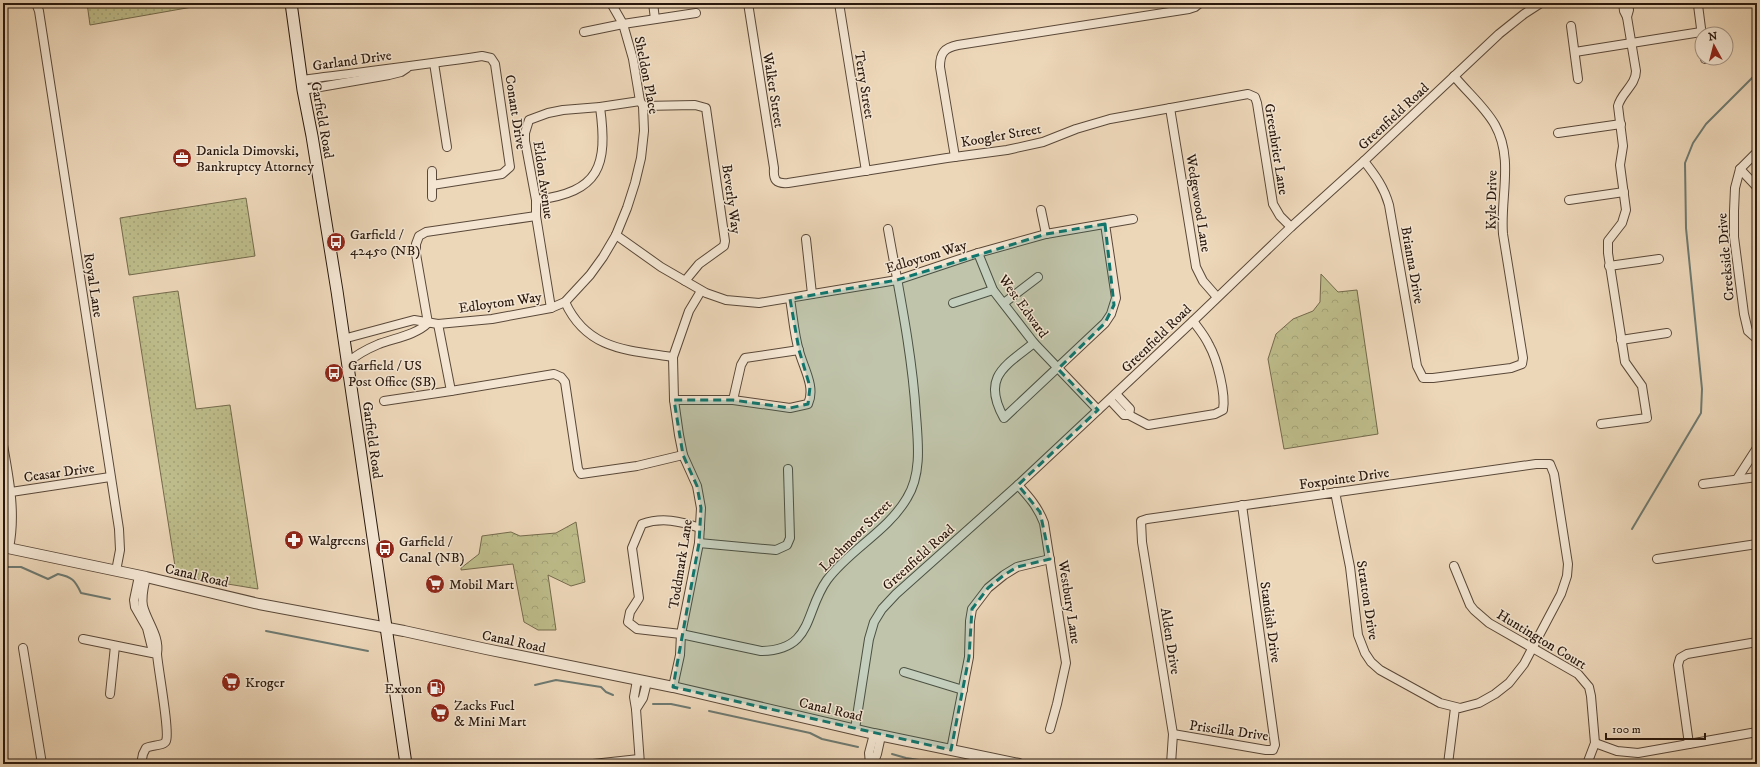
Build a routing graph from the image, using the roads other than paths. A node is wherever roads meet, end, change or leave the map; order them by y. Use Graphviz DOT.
graph roads {
  1 [pos="36,3"];
  2 [pos="291,3"];
  3 [pos="611,3"];
  4 [pos="653,3"];
  5 [pos="748,3"];
  6 [pos="839,3"];
  7 [pos="1200,3"];
  8 [pos="1540,3"];
  9 [pos="1622,3"];
  10 [pos="1628,3"];
  11 [pos="1698,4"];
  12 [pos="696,13"];
  13 [pos="1627,17"];
  14 [pos="655,19"];
  15 [pos="623,24"];
  16 [pos="1571,26"];
  17 [pos="1701,26"];
  18 [pos="584,32"];
  19 [pos="1694,35"];
  20 [pos="1632,43"];
  21 [pos="1575,52"];
  22 [pos="491,58"];
  23 [pos="434,63"];
  24 [pos="1454,76"];
  25 [pos="1578,80"];
  26 [pos="302,85"];
  27 [pos="1252,95"];
  28 [pos="642,103"];
  29 [pos="600,107"];
  30 [pos="1170,108"];
  31 [pos="1621,124"];
  32 [pos="1558,133"];
  33 [pos="447,148"];
  34 [pos="1757,152"];
  35 [pos="955,157"];
  36 [pos="1364,161"];
  37 [pos="1740,169"];
  38 [pos="432,171"];
  39 [pos="866,171"];
  40 [pos="775,181"];
  41 [pos="432,185"];
  42 [pos="1757,187"];
  43 [pos="1624,192"];
  44 [pos="432,197"];
  45 [pos="536,200"];
  46 [pos="1569,200"];
  47 [pos="1041,210"];
  48 [pos="536,216"];
  49 [pos="1134,219"];
  50 [pos="1105,224"];
  51 [pos="1291,226"];
  52 [pos="888,229"];
  53 [pos="1046,234"];
  54 [pos="616,235"];
  55 [pos="806,238"];
  56 [pos="978,253"];
  57 [pos="1659,259"];
  58 [pos="1609,266"];
  59 [pos="1038,277"];
  60 [pos="897,280"];
  61 [pos="685,281"];
  62 [pos="993,290"];
  63 [pos="701,291"];
  64 [pos="812,294"];
  65 [pos="1217,297"];
  66 [pos="790,299"];
  67 [pos="565,302"];
  68 [pos="953,303"];
  69 [pos="1004,303"];
  70 [pos="551,308"];
  71 [pos="1193,321"];
  72 [pos="428,323"];
  73 [pos="438,324"];
  74 [pos="1667,334"];
  75 [pos="343,339"];
  76 [pos="1757,339"];
  77 [pos="1621,340"];
  78 [pos="1034,343"];
  79 [pos="799,350"];
  80 [pos="674,357"];
  81 [pos="347,362"];
  82 [pos="1058,368"];
  83 [pos="1423,378"];
  84 [pos="452,391"];
  85 [pos="1113,397"];
  86 [pos="674,400"];
  87 [pos="733,400"];
  88 [pos="384,401"];
  89 [pos="1098,410"];
  90 [pos="1601,424"];
  91 [pos="3,445"];
  92 [pos="1757,448"];
  93 [pos="683,455"];
  94 [pos="788,470"];
  95 [pos="110,477"];
  96 [pos="1757,477"];
  97 [pos="1737,479"];
  98 [pos="1703,484"];
  99 [pos="1018,485"];
  100 [pos="11,492"];
  101 [pos="1335,492"];
  102 [pos="1242,505"];
  103 [pos="1141,521"];
  104 [pos="700,528"];
  105 [pos="699,543"];
  106 [pos="1757,544"];
  107 [pos="6,548"];
  108 [pos="1657,559"];
  109 [pos="1050,560"];
  110 [pos="1454,566"];
  111 [pos="116,571"];
  112 [pos="142,577"];
  113 [pos="387,628"];
  114 [pos="681,634"];
  115 [pos="82,639"];
  116 [pos="1757,642"];
  117 [pos="116,646"];
  118 [pos="23,648"];
  119 [pos="1533,649"];
  120 [pos="156,654"];
  121 [pos="904,672"];
  122 [pos="642,681"];
  123 [pos="673,687"];
  124 [pos="963,690"];
  125 [pos="110,694"];
  126 [pos="1455,708"];
  127 [pos="855,729"];
  128 [pos="1050,729"];
  129 [pos="1757,732"];
  130 [pos="1173,734"];
  131 [pos="878,735"];
  132 [pos="1276,742"];
  133 [pos="1595,743"];
  134 [pos="1689,744"];
  135 [pos="951,750"];
  136 [pos="639,762"];
  137 [pos="42,764"];
  138 [pos="141,764"];
  139 [pos="406,764"];
  140 [pos="593,764"];
  141 [pos="871,764"];
  142 [pos="1019,764"];
  143 [pos="1171,764"];
  144 [pos="1448,764"];
  145 [pos="1587,764"];
  1 -- 95 [label="street, Royal Lane"];
  2 -- 26 [label="main road, Garfield Road"];
  3 -- 15 [label="street, Sheldon Place"];
  4 -- 14 [label="street"];
  5 -- 40 [label="street, Walker Street"];
  6 -- 39 [label="street, Terry Street"];
  7 -- 35 [label="street"];
  8 -- 24 [label="street, Greenfield Road"];
  9 -- 13 [label="street"];
  10 -- 13 [label="street"];
  11 -- 17 [label="street"];
  12 -- 14 [label="street"];
  13 -- 20 [label="street"];
  14 -- 15 [label="street"];
  15 -- 18 [label="street"];
  15 -- 28 [label="street, Sheldon Place"];
  16 -- 21 [label="street"];
  19 -- 20 [label="street"];
  20 -- 21 [label="street"];
  20 -- 31 [label="street"];
  21 -- 25 [label="street"];
  22 -- 23 [label="street, Garland Drive"];
  22 -- 41 [label="street, Conant Drive"];
  23 -- 26 [label="street, Garland Drive"];
  23 -- 33 [label="street"];
  24 -- 36 [label="street, Greenfield Road"];
  24 -- 83 [label="street, Kyle Drive"];
  26 -- 75 [label="main road, Garfield Road"];
  27 -- 30 [label="street, Koogler Street"];
  27 -- 51 [label="street, Greenbrier Lane"];
  28 -- 29 [label="street, Eldon Avenue"];
  28 -- 54 [label="street, Sheldon Place"];
  28 -- 61 [label="street, Beverly Way"];
  29 -- 45 [label="street"];
  29 -- 45 [label="street, Eldon Avenue"];
  30 -- 35 [label="street, Koogler Street"];
  30 -- 65 [label="street, Wedgewood Lane"];
  31 -- 32 [label="street"];
  31 -- 43 [label="street"];
  34 -- 37 [label="street"];
  35 -- 39 [label="street, Koogler Street"];
  36 -- 51 [label="street, Greenfield Road"];
  36 -- 83 [label="street, Brianna Drive"];
  37 -- 42 [label="street"];
  37 -- 76 [label="street, Creekside Drive"];
  38 -- 41 [label="street"];
  39 -- 40 [label="street, Koogler Street"];
  41 -- 44 [label="street"];
  43 -- 46 [label="street"];
  43 -- 58 [label="street"];
  45 -- 48 [label="street, Eldon Avenue"];
  47 -- 53 [label="street"];
  48 -- 70 [label="street, Eldon Avenue"];
  48 -- 72 [label="street"];
  49 -- 50 [label="street, Edloytom Way"];
  50 -- 53 [label="street, Edloytom Way"];
  50 -- 82 [label="street"];
  51 -- 65 [label="street, Greenfield Road"];
  52 -- 60 [label="street, Lochmoor Street"];
  53 -- 56 [label="street, Edloytom Way"];
  54 -- 61 [label="street"];
  54 -- 67 [label="street, Sheldon Place"];
  55 -- 64 [label="street"];
  56 -- 60 [label="street, Edloytom Way"];
  56 -- 62 [label="street, West Edward"];
  57 -- 58 [label="street"];
  58 -- 77 [label="street"];
  59 -- 69 [label="street"];
  60 -- 64 [label="street, Edloytom Way"];
  60 -- 114 [label="street, Lochmoor Street"];
  61 -- 63 [label="street, Edloytom Way"];
  62 -- 68 [label="street"];
  62 -- 69 [label="street, West Edward"];
  63 -- 66 [label="street, Edloytom Way"];
  63 -- 80 [label="street"];
  64 -- 66 [label="street, Edloytom Way"];
  65 -- 71 [label="street, Greenfield Road"];
  66 -- 79 [label="street"];
  67 -- 70 [label="street, Edloytom Way"];
  67 -- 80 [label="street"];
  69 -- 78 [label="street, West Edward"];
  70 -- 73 [label="street, Edloytom Way"];
  71 -- 85 [label="street, Greenfield Road"];
  71 -- 85 [label="street"];
  72 -- 73 [label="street, Edloytom Way"];
  72 -- 75 [label="street, Edloytom Way"];
  72 -- 81 [label="street"];
  73 -- 84 [label="street"];
  74 -- 77 [label="street"];
  75 -- 81 [label="main road, Garfield Road"];
  77 -- 90 [label="street"];
  78 -- 82 [label="street, West Edward"];
  78 -- 82 [label="street"];
  79 -- 87 [label="street"];
  79 -- 87 [label="street"];
  80 -- 86 [label="street"];
  81 -- 113 [label="main road, Garfield Road"];
  82 -- 89 [label="street, West Edward"];
  84 -- 88 [label="street"];
  84 -- 93 [label="street"];
  85 -- 89 [label="street, Greenfield Road"];
  86 -- 87 [label="street"];
  86 -- 93 [label="street, Toddmark Lane"];
  89 -- 99 [label="street, Greenfield Road"];
  91 -- 100 [label="street"];
  92 -- 97 [label="street"];
  93 -- 104 [label="street, Toddmark Lane"];
  94 -- 105 [label="street"];
  95 -- 100 [label="street, Ceasar Drive"];
  95 -- 111 [label="street, Royal Lane"];
  96 -- 97 [label="street"];
  97 -- 98 [label="street"];
  99 -- 109 [label="street, Westbury Lane"];
  99 -- 127 [label="street, Greenfield Road"];
  100 -- 107 [label="street"];
  101 -- 102 [label="street, Foxpointe Drive"];
  101 -- 119 [label="street, Foxpointe Drive"];
  101 -- 126 [label="street, Stratton Drive"];
  102 -- 103 [label="street, Foxpointe Drive"];
  102 -- 132 [label="street, Standish Drive"];
  103 -- 130 [label="street, Alden Drive"];
  104 -- 105 [label="street, Toddmark Lane"];
  104 -- 114 [label="street, Lochmoor Street"];
  105 -- 114 [label="street, Toddmark Lane"];
  106 -- 108 [label="street"];
  107 -- 111 [label="street, Canal Road"];
  109 -- 124 [label="street"];
  109 -- 128 [label="street, Westbury Lane"];
  110 -- 119 [label="street, Huntington Court"];
  111 -- 112 [label="street, Canal Road"];
  112 -- 113 [label="street, Canal Road"];
  112 -- 120 [label="street"];
  113 -- 122 [label="street, Canal Road"];
  113 -- 139 [label="main road, Garfield Road"];
  114 -- 123 [label="street, Toddmark Lane"];
  115 -- 117 [label="street"];
  116 -- 134 [label="street"];
  117 -- 120 [label="street"];
  117 -- 125 [label="street"];
  118 -- 137 [label="street"];
  119 -- 126 [label="street"];
  119 -- 133 [label="street, Huntington Court"];
  120 -- 138 [label="street"];
  121 -- 124 [label="street"];
  122 -- 123 [label="street, Canal Road"];
  122 -- 136 [label="street"];
  123 -- 127 [label="street, Canal Road"];
  124 -- 135 [label="street"];
  126 -- 144 [label="street"];
  127 -- 131 [label="street, Canal Road"];
  129 -- 134 [label="street"];
  130 -- 132 [label="street, Priscilla Drive"];
  130 -- 143 [label="street, Alden Drive"];
  131 -- 135 [label="street, Canal Road"];
  131 -- 141 [label="street"];
  133 -- 134 [label="street"];
  133 -- 145 [label="street, Huntington Court"];
  135 -- 142 [label="street, Canal Road"];
  136 -- 140 [label="street"];
}
